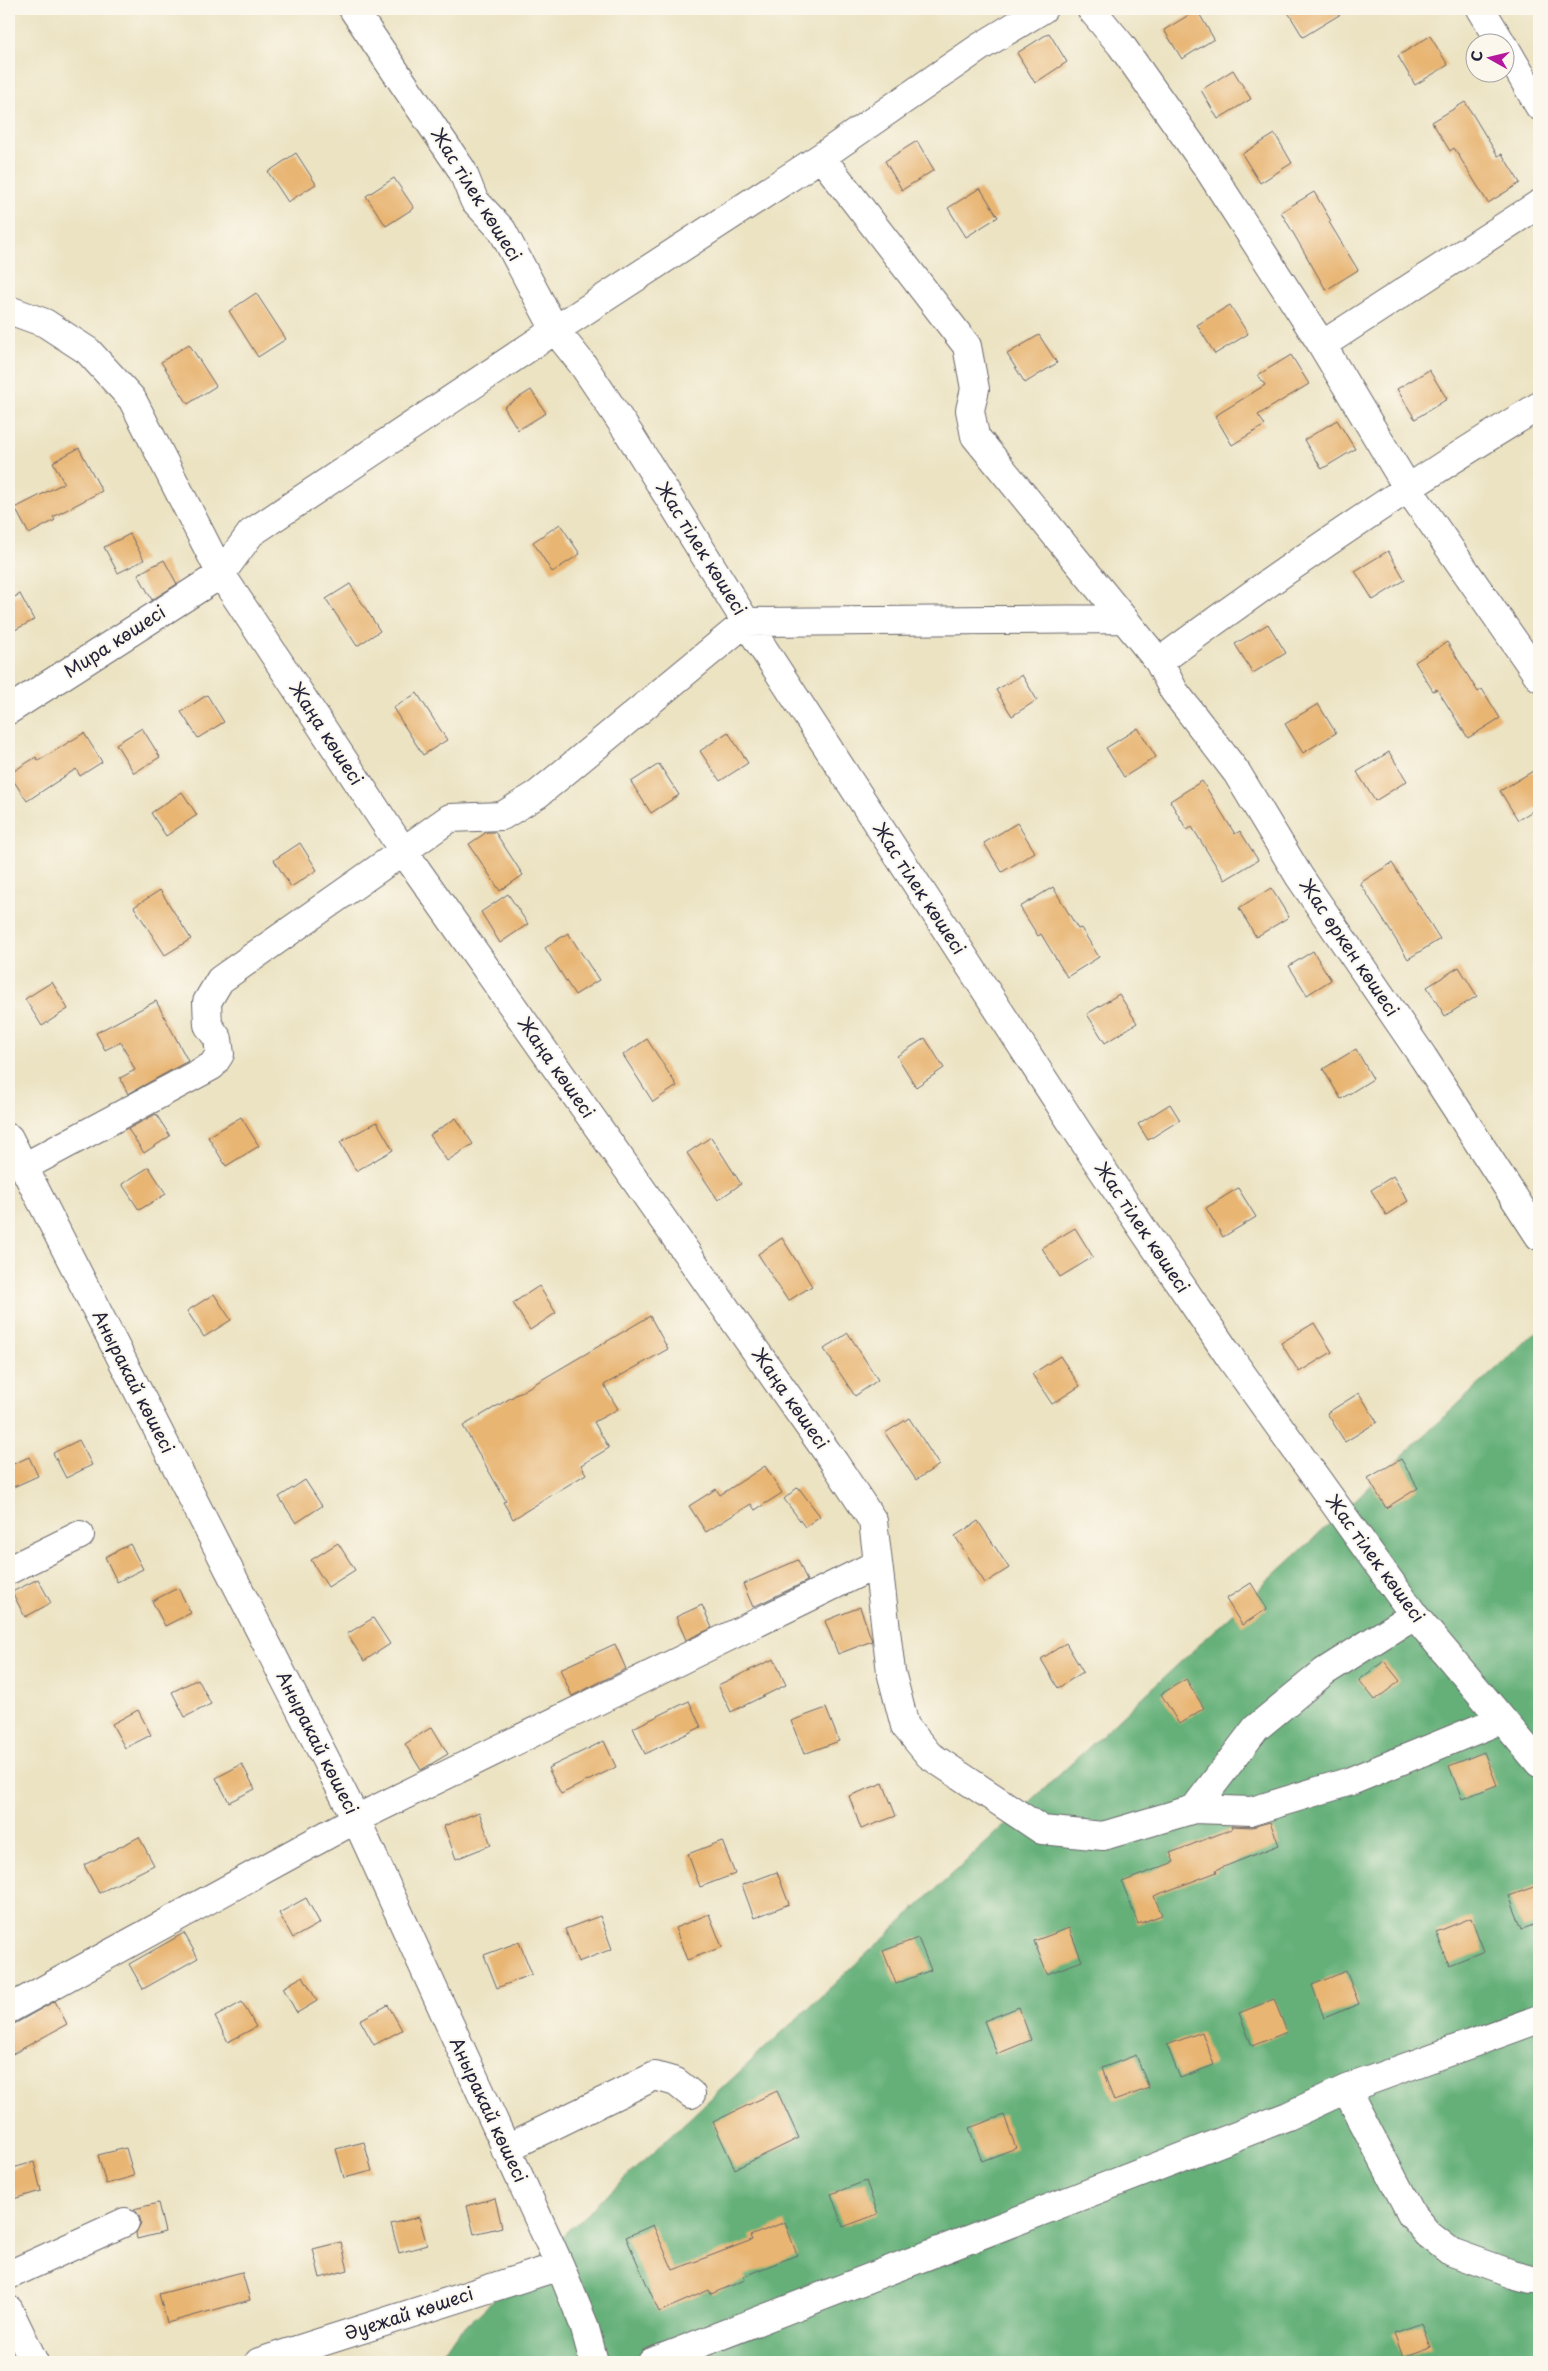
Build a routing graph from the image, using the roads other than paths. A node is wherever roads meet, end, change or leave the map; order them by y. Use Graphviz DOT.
graph roads {
  1 [pos="353,9"];
  2 [pos="1043,9"];
  3 [pos="1091,9"];
  4 [pos="1481,9"];
  5 [pos="1495,32"];
  6 [pos="1516,67"];
  7 [pos="1539,106"];
  8 [pos="821,157"];
  9 [pos="1539,204"];
  10 [pos="9,310"];
  11 [pos="555,330"];
  12 [pos="1322,345"];
  13 [pos="1539,406"];
  14 [pos="1407,487"];
  15 [pos="221,574"];
  16 [pos="1124,619"];
  17 [pos="746,622"];
  18 [pos="1158,662"];
  19 [pos="1539,677"];
  20 [pos="9,710"];
  21 [pos="404,852"];
  22 [pos="9,1138"];
  23 [pos="24,1167"];
  24 [pos="1539,1236"];
  25 [pos="80,1535"];
  26 [pos="877,1564"];
  27 [pos="9,1570"];
  28 [pos="1414,1615"];
  29 [pos="1500,1720"];
  30 [pos="1532,1754"];
  31 [pos="1194,1809"];
  32 [pos="356,1819"];
  33 [pos="9,2008"];
  34 [pos="1539,2019"];
  35 [pos="1346,2089"];
  36 [pos="691,2094"];
  37 [pos="505,2149"];
  38 [pos="125,2222"];
  39 [pos="560,2266"];
  40 [pos="9,2275"];
  41 [pos="1539,2279"];
  42 [pos="9,2310"];
  43 [pos="34,2362"];
  44 [pos="259,2362"];
  45 [pos="594,2362"];
  46 [pos="652,2362"];
  1 -- 11 [label="street, Жас тілек көшесі"];
  2 -- 8 [label="street"];
  3 -- 12 [label="street"];
  4 -- 5 [label="street"];
  6 -- 7 [label="street"];
  8 -- 11 [label="street"];
  8 -- 16 [label="street, Жас өркен көшесі"];
  9 -- 12 [label="street"];
  10 -- 15 [label="street, Жаңа көшесі"];
  11 -- 15 [label="street"];
  11 -- 17 [label="street, Жас тілек көшесі"];
  12 -- 14 [label="street"];
  13 -- 14 [label="street"];
  14 -- 18 [label="street"];
  14 -- 19 [label="street"];
  15 -- 20 [label="street, Мира көшесі"];
  15 -- 21 [label="street, Жаңа көшесі"];
  16 -- 17 [label="street"];
  16 -- 18 [label="street, Жас өркен көшесі"];
  17 -- 21 [label="street"];
  17 -- 28 [label="street, Жас тілек көшесі"];
  18 -- 24 [label="street, Жас өркен көшесі"];
  21 -- 23 [label="street"];
  21 -- 26 [label="street, Жаңа көшесі"];
  22 -- 23 [label="street, Аныракай көшесі"];
  23 -- 32 [label="street, Аныракай көшесі"];
  25 -- 27 [label="street"];
  26 -- 31 [label="street, Жаңа көшесі"];
  26 -- 32 [label="street"];
  28 -- 29 [label="street, Жас тілек көшесі"];
  28 -- 31 [label="street"];
  29 -- 30 [label="street, Жас тілек көшесі"];
  29 -- 31 [label="street, Жаңа көшесі"];
  32 -- 33 [label="street"];
  32 -- 37 [label="street, Аныракай көшесі"];
  34 -- 35 [label="street"];
  35 -- 41 [label="street"];
  35 -- 46 [label="street"];
  36 -- 37 [label="street"];
  37 -- 39 [label="street, Аныракай көшесі"];
  38 -- 40 [label="street"];
  39 -- 44 [label="street, Әуежай көшесі"];
  39 -- 45 [label="street, Аныракай көшесі"];
  42 -- 43 [label="street"];
}
